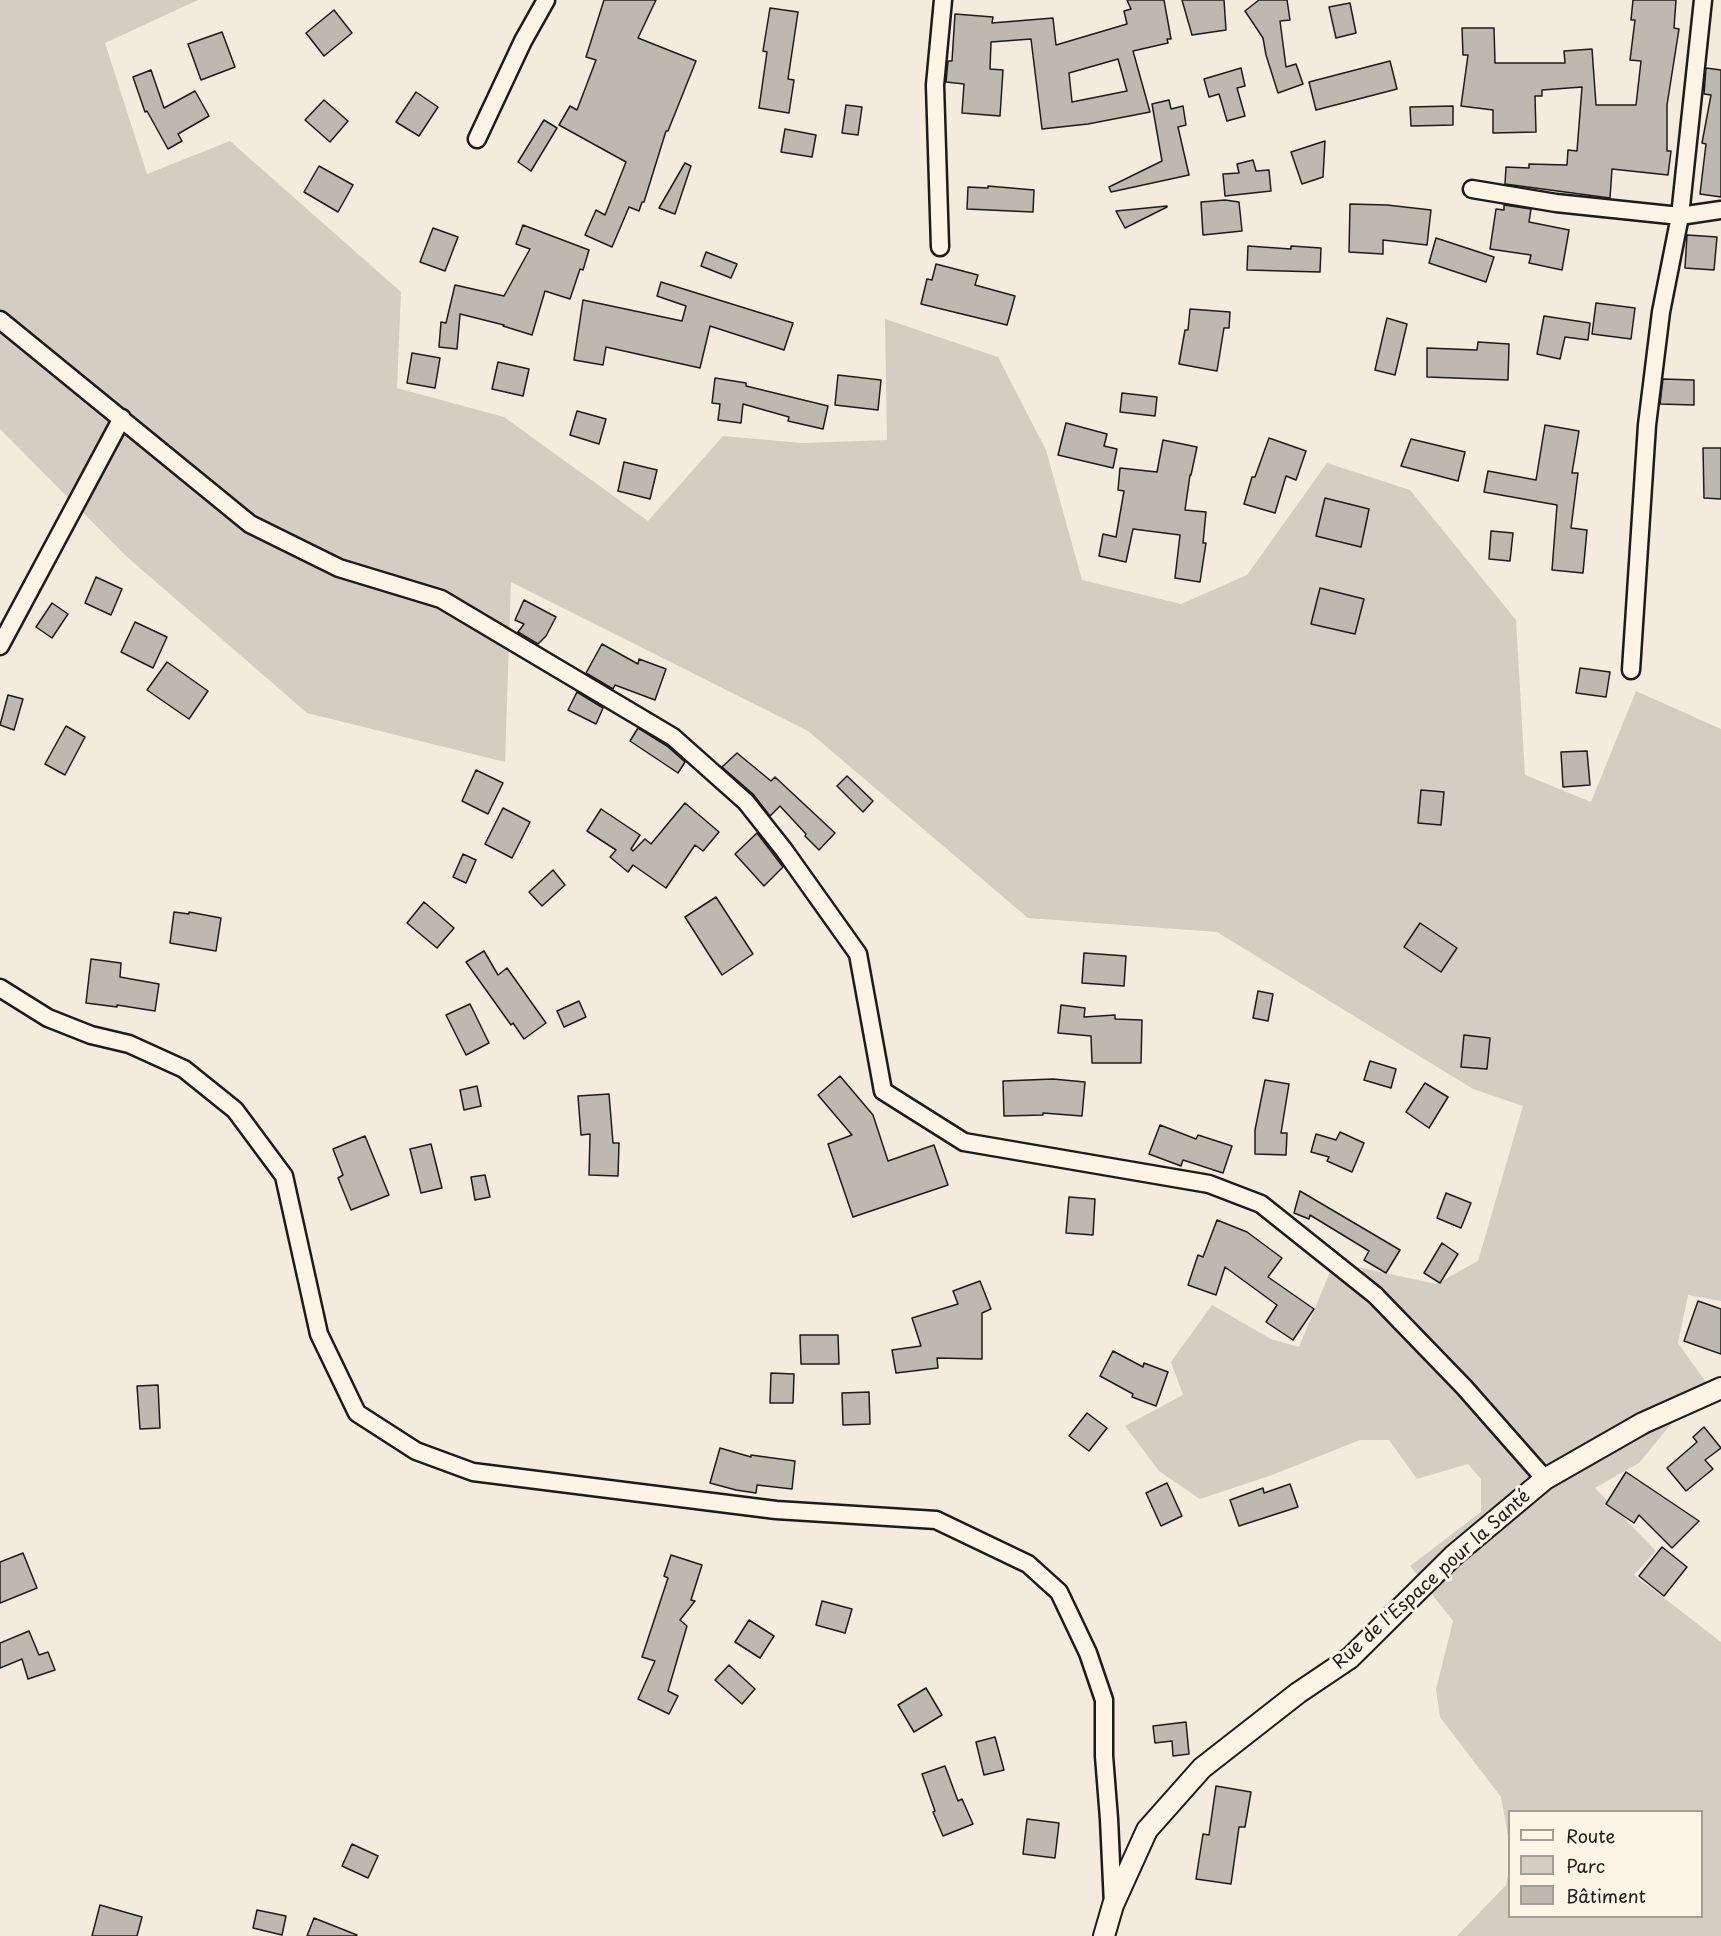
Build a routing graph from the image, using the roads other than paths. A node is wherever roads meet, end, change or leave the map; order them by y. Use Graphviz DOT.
graph roads {
  1 [pos="546,0"];
  2 [pos="943,0"];
  3 [pos="1703,0"];
  4 [pos="477,139"];
  5 [pos="1473,189"];
  6 [pos="1721,210"];
  7 [pos="1680,216"];
  8 [pos="940,247"];
  9 [pos="0,320"];
  10 [pos="122,418"];
  11 [pos="0,646"];
  12 [pos="1631,670"];
  13 [pos="0,988"];
  14 [pos="1721,1388"];
  15 [pos="1545,1479"];
  16 [pos="1113,1905"];
  17 [pos="1104,1936"];
  1 -- 4 [label="street"];
  2 -- 8 [label="street"];
  3 -- 7 [label="street"];
  5 -- 7 [label="street"];
  6 -- 7 [label="street"];
  7 -- 12 [label="street"];
  9 -- 10 [label="street"];
  10 -- 11 [label="street"];
  10 -- 15 [label="street"];
  13 -- 16 [label="street"];
  14 -- 15 [label="street, Rue de l'Espace pour la Santé"];
  15 -- 16 [label="street, Rue de l'Espace pour la Santé"];
  16 -- 17 [label="street, Rue de l'Espace pour la Santé"];
}
